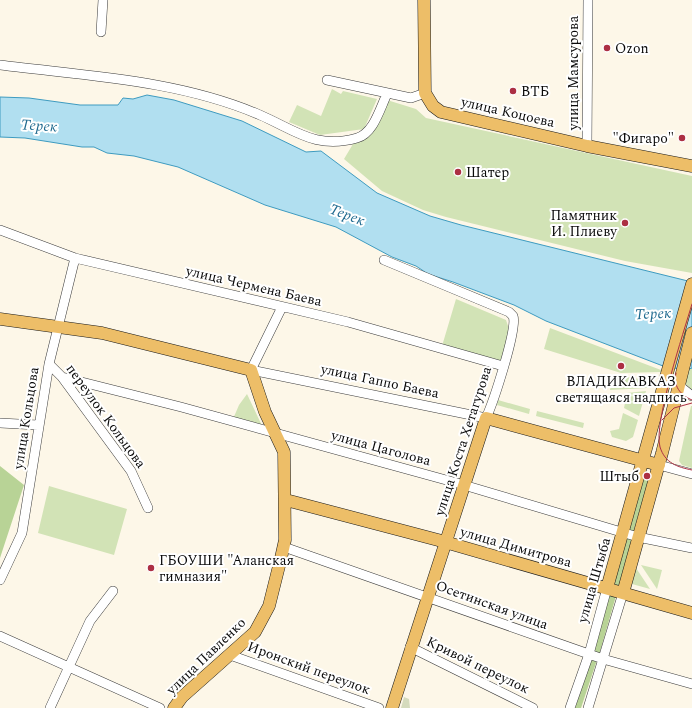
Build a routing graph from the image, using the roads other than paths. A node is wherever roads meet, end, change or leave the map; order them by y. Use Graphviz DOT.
graph roads {
  1 [pos="103,0"];
  2 [pos="424,0"];
  3 [pos="588,0"];
  4 [pos="101,32"];
  5 [pos="0,64"];
  6 [pos="327,80"];
  7 [pos="386,94"];
  8 [pos="425,94"];
  9 [pos="587,146"];
  10 [pos="692,166"];
  11 [pos="0,230"];
  12 [pos="75,258"];
  13 [pos="384,260"];
  14 [pos="692,284"];
  15 [pos="282,307"];
  16 [pos="0,319"];
  17 [pos="59,326"];
  18 [pos="692,333"];
  19 [pos="49,364"];
  20 [pos="503,366"];
  21 [pos="251,370"];
  22 [pos="62,378"];
  23 [pos="679,379"];
  24 [pos="692,396"];
  25 [pos="486,418"];
  26 [pos="0,422"];
  27 [pos="38,425"];
  28 [pos="276,433"];
  29 [pos="643,459"];
  30 [pos="659,465"];
  31 [pos="692,474"];
  32 [pos="464,485"];
  33 [pos="286,500"];
  34 [pos="148,508"];
  35 [pos="623,532"];
  36 [pos="638,536"];
  37 [pos="444,542"];
  38 [pos="284,547"];
  39 [pos="692,548"];
  40 [pos="0,580"];
  41 [pos="607,588"];
  42 [pos="113,591"];
  43 [pos="623,593"];
  44 [pos="427,597"];
  45 [pos="692,613"];
  46 [pos="0,636"];
  47 [pos="410,647"];
  48 [pos="589,654"];
  49 [pos="230,655"];
  50 [pos="604,659"];
  51 [pos="69,667"];
  52 [pos="692,684"];
  53 [pos="50,708"];
  54 [pos="160,708"];
  55 [pos="174,708"];
  56 [pos="379,708"];
  57 [pos="392,708"];
  58 [pos="533,708"];
  59 [pos="570,708"];
  60 [pos="588,708"];
  1 -- 4 [label="street"];
  2 -- 8 [label="main road"];
  3 -- 9 [label="street, улица Мамсурова"];
  5 -- 7 [label="street"];
  6 -- 7 [label="street"];
  7 -- 8 [label="street"];
  8 -- 9 [label="main road, улица Коцоева"];
  9 -- 10 [label="main road, улица Коцоева"];
  11 -- 12 [label="street, улица Чермена Баева"];
  12 -- 15 [label="street, улица Чермена Баева"];
  12 -- 17 [label="street, улица Кольцова"];
  13 -- 20 [label="street, улица Коста Хетагурова"];
  14 -- 29 [label="main road, улица Штыба"];
  15 -- 20 [label="street, улица Чермена Баева"];
  15 -- 21 [label="street"];
  16 -- 17 [label="main road, улица Гаппо Баева"];
  17 -- 19 [label="street, улица Кольцова"];
  17 -- 21 [label="main road, улица Гаппо Баева"];
  18 -- 23 [label="main road"];
  19 -- 22 [label="street, переулок Кольцова"];
  19 -- 27 [label="street, улица Кольцова"];
  20 -- 25 [label="street, улица Коста Хетагурова"];
  21 -- 25 [label="street, улица Гаппо Баева"];
  21 -- 28 [label="main road, улица Павленко"];
  22 -- 28 [label="street, улица Цаголова"];
  22 -- 34 [label="street, переулок Кольцова"];
  23 -- 24 [label="street"];
  23 -- 30 [label="main road"];
  25 -- 29 [label="main road, улица Гаппо Баева"];
  25 -- 32 [label="main road, улица Коста Хетагурова"];
  26 -- 27 [label="street"];
  27 -- 40 [label="street, улица Кольцова"];
  28 -- 32 [label="street, улица Цаголова"];
  28 -- 33 [label="main road, улица Павленко"];
  29 -- 30 [label="main road, улица Гаппо Баева"];
  29 -- 35 [label="main road, улица Штыба"];
  30 -- 31 [label="street, улица Гаппо Баева"];
  30 -- 36 [label="main road"];
  32 -- 35 [label="street, улица Цаголова"];
  32 -- 37 [label="main road, улица Коста Хетагурова"];
  33 -- 37 [label="main road, улица Димитрова"];
  33 -- 38 [label="main road, улица Павленко"];
  35 -- 36 [label="street, улица Цаголова"];
  35 -- 41 [label="main road, улица Штыба"];
  36 -- 39 [label="street, улица Цаголова"];
  36 -- 43 [label="main road"];
  37 -- 41 [label="main road, улица Димитрова"];
  37 -- 44 [label="main road, улица Коста Хетагурова"];
  38 -- 44 [label="street, Осетинская улица"];
  38 -- 49 [label="main road, улица Павленко"];
  41 -- 43 [label="main road, улица Димитрова"];
  41 -- 48 [label="street, улица Штыба"];
  42 -- 51 [label="street"];
  43 -- 45 [label="main road, улица Димитрова"];
  43 -- 50 [label="street"];
  44 -- 47 [label="main road, улица Коста Хетагурова"];
  44 -- 48 [label="street, Осетинская улица"];
  46 -- 51 [label="street"];
  47 -- 57 [label="main road, улица Коста Хетагурова"];
  47 -- 58 [label="street, Кривой переулок"];
  48 -- 50 [label="street, Осетинская улица"];
  48 -- 59 [label="street, улица Штыба"];
  49 -- 55 [label="main road, улица Павленко"];
  49 -- 56 [label="street, Иронский переулок"];
  50 -- 52 [label="street, Осетинская улица"];
  50 -- 60 [label="street"];
  51 -- 53 [label="street"];
  51 -- 54 [label="street"];
}
